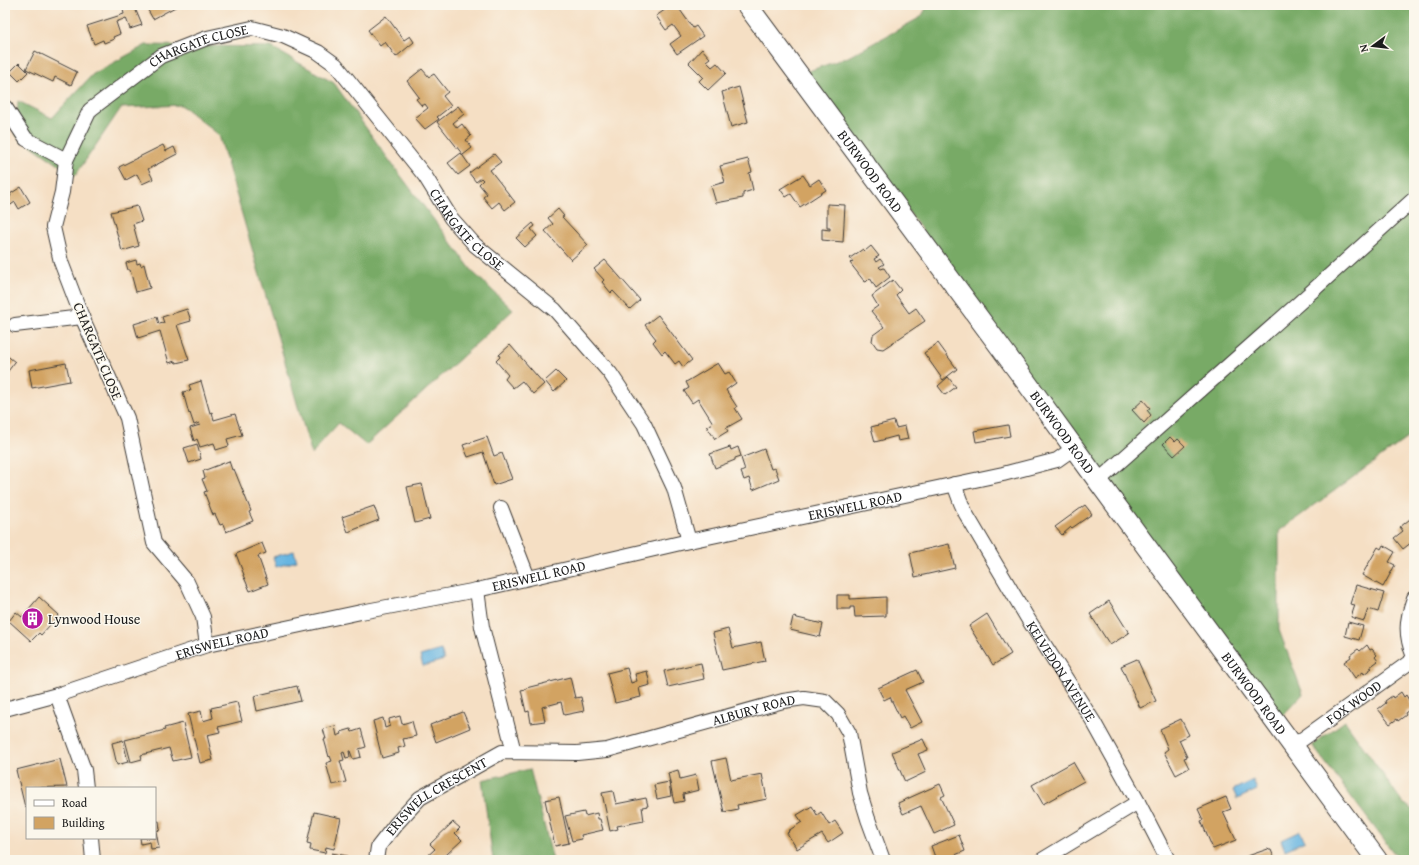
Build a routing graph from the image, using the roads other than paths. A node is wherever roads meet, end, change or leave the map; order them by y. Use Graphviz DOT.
graph roads {
  1 [pos="747,5"];
  2 [pos="5,107"];
  3 [pos="66,160"];
  4 [pos="1414,199"];
  5 [pos="82,317"];
  6 [pos="15,325"];
  7 [pos="1074,448"];
  8 [pos="1098,481"];
  9 [pos="954,484"];
  10 [pos="501,508"];
  11 [pos="690,541"];
  12 [pos="528,578"];
  13 [pos="477,590"];
  14 [pos="1414,598"];
  15 [pos="207,645"];
  16 [pos="1414,658"];
  17 [pos="57,695"];
  18 [pos="5,709"];
  19 [pos="1293,746"];
  20 [pos="514,752"];
  21 [pos="86,787"];
  22 [pos="1138,802"];
  23 [pos="91,839"];
  24 [pos="93,860"];
  25 [pos="376,860"];
  26 [pos="883,860"];
  27 [pos="1042,860"];
  28 [pos="1168,860"];
  29 [pos="1377,860"];
  1 -- 7 [label="street, BURWOOD ROAD"];
  2 -- 3 [label="street"];
  3 -- 5 [label="street, CHARGATE CLOSE"];
  3 -- 11 [label="street, CHARGATE CLOSE"];
  4 -- 8 [label="street"];
  5 -- 6 [label="street"];
  5 -- 15 [label="street, CHARGATE CLOSE"];
  7 -- 8 [label="street, BURWOOD ROAD"];
  7 -- 9 [label="street, ERISWELL ROAD"];
  8 -- 19 [label="street, BURWOOD ROAD"];
  9 -- 11 [label="street, ERISWELL ROAD"];
  9 -- 22 [label="street, KELVEDON AVENUE"];
  10 -- 12 [label="street"];
  11 -- 12 [label="street, ERISWELL ROAD"];
  12 -- 13 [label="street, ERISWELL ROAD"];
  13 -- 15 [label="street, ERISWELL ROAD"];
  13 -- 20 [label="street"];
  14 -- 16 [label="street, FOX WOOD"];
  15 -- 17 [label="street, ERISWELL ROAD"];
  16 -- 19 [label="street, FOX WOOD"];
  17 -- 18 [label="street, ERISWELL ROAD"];
  17 -- 21 [label="street"];
  19 -- 29 [label="street, BURWOOD ROAD"];
  20 -- 25 [label="street, ERISWELL CRESCENT"];
  20 -- 26 [label="street, ALBURY ROAD"];
  22 -- 27 [label="street"];
  22 -- 28 [label="street, KELVEDON AVENUE"];
  23 -- 24 [label="street"];
}
